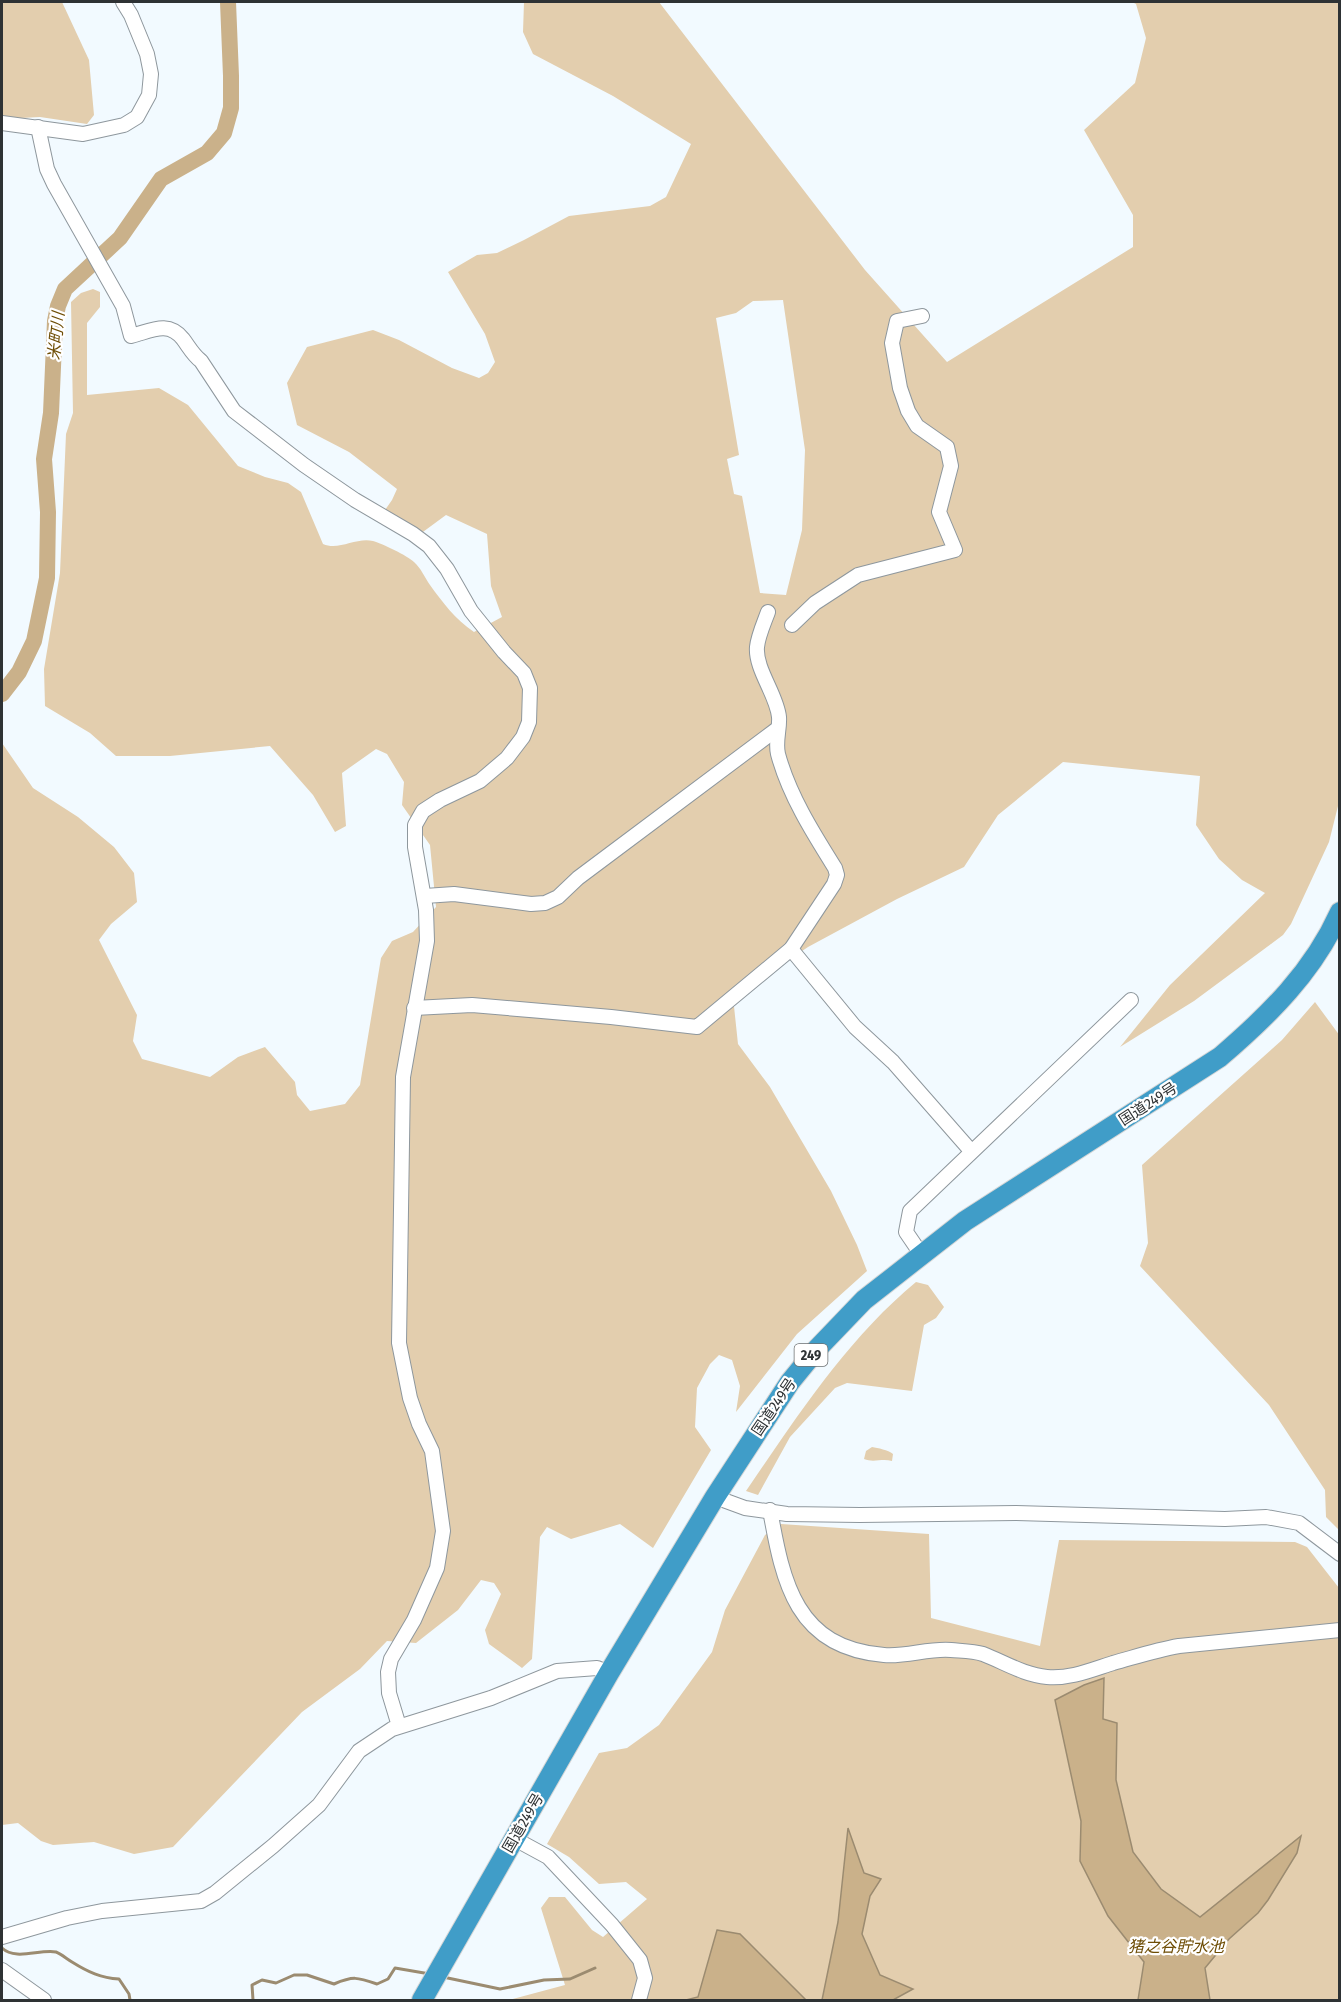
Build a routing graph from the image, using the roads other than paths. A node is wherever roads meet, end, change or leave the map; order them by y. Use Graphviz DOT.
graph roads {
  1 [pos="123,2"];
  2 [pos="2,123"];
  3 [pos="38,127"];
  4 [pos="922,316"];
  5 [pos="768,612"];
  6 [pos="792,625"];
  7 [pos="777,729"];
  8 [pos="424,896"];
  9 [pos="1340,912"];
  10 [pos="791,949"];
  11 [pos="1131,1000"];
  12 [pos="414,1008"];
  13 [pos="971,1151"];
  14 [pos="921,1254"];
  15 [pos="715,1497"];
  16 [pos="770,1510"];
  17 [pos="1340,1554"];
  18 [pos="1340,1630"];
  19 [pos="609,1673"];
  20 [pos="399,1726"];
  21 [pos="513,1839"];
  22 [pos="2,1937"];
  23 [pos="2,1970"];
  24 [pos="44,2001"];
  25 [pos="422,2001"];
  26 [pos="639,2001"];
  1 -- 3 [label="street"];
  2 -- 3 [label="street"];
  3 -- 8 [label="street"];
  4 -- 6 [label="street"];
  5 -- 7 [label="street"];
  7 -- 8 [label="street"];
  7 -- 10 [label="street"];
  8 -- 12 [label="street"];
  9 -- 14 [label="highway, 国道249号 / 249"];
  10 -- 12 [label="street"];
  10 -- 13 [label="street"];
  11 -- 13 [label="street"];
  12 -- 20 [label="street"];
  13 -- 14 [label="street"];
  14 -- 15 [label="highway, 国道249号 / 249"];
  15 -- 16 [label="street"];
  15 -- 19 [label="highway, 国道249号 / 249"];
  16 -- 17 [label="street"];
  16 -- 18 [label="street"];
  19 -- 20 [label="street"];
  19 -- 21 [label="highway, 国道249号 / 249"];
  20 -- 22 [label="street"];
  21 -- 25 [label="highway, 国道249号 / 249"];
  21 -- 26 [label="street"];
  23 -- 24 [label="street"];
}
